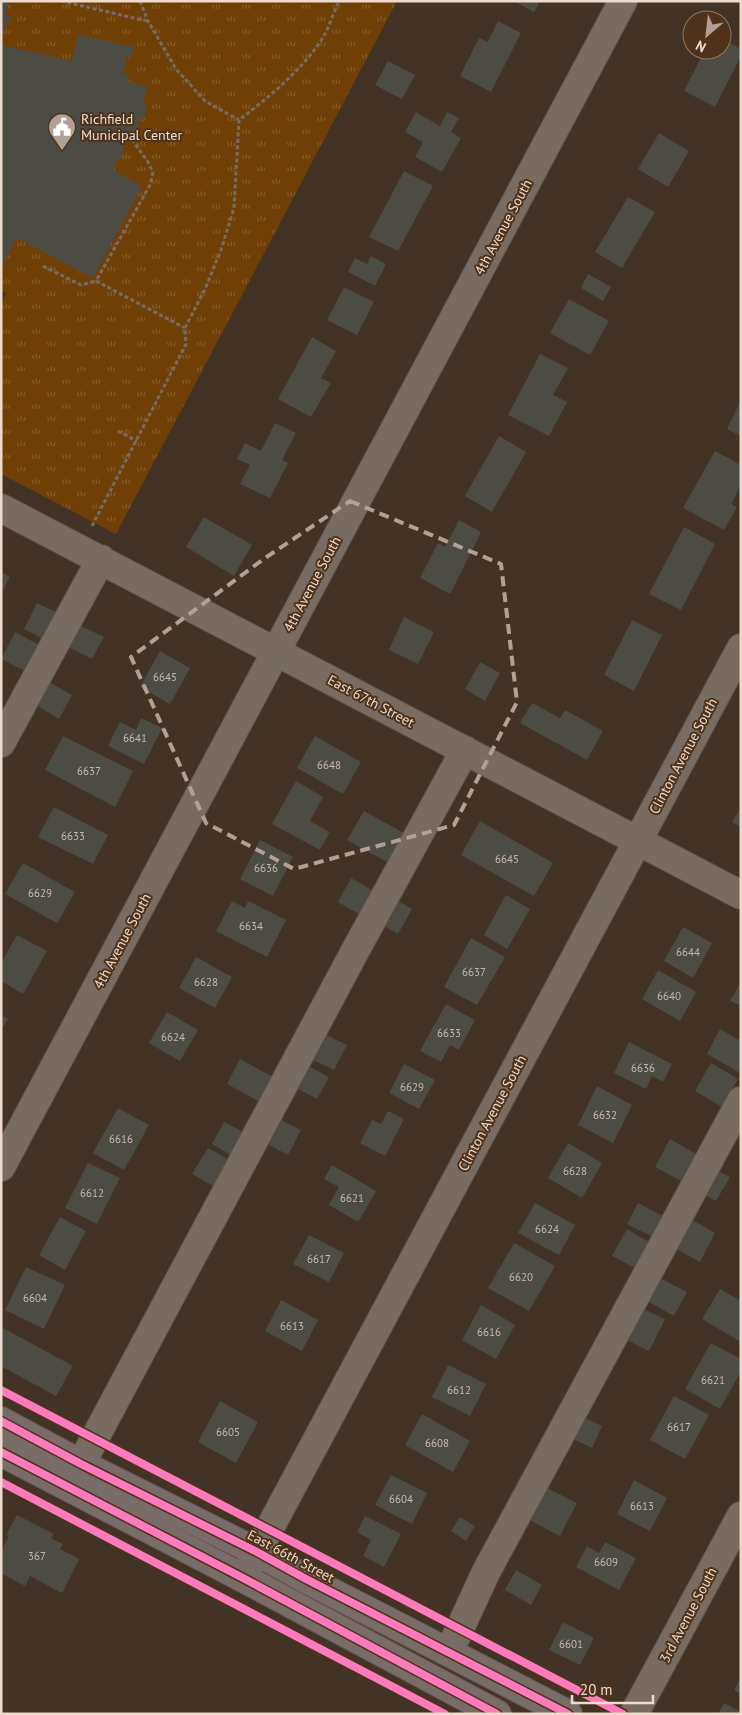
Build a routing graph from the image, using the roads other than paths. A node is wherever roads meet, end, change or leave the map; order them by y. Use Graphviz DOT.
graph roads {
  1 [pos="623,1"];
  2 [pos="1,508"];
  3 [pos="101,559"];
  4 [pos="741,648"];
  5 [pos="276,651"];
  6 [pos="1,743"];
  7 [pos="465,750"];
  8 [pos="638,841"];
  9 [pos="741,895"];
  10 [pos="741,1101"];
  11 [pos="1,1166"];
  12 [pos="1,1421"];
  13 [pos="1,1452"];
  14 [pos="81,1464"];
  15 [pos="741,1516"];
  16 [pos="257,1552"];
  17 [pos="243,1578"];
  18 [pos="449,1652"];
  19 [pos="497,1714"];
  20 [pos="568,1714"];
  21 [pos="634,1714"];
  1 -- 5 [label="street, 4th Avenue South"];
  2 -- 3 [label="street, East 67th Street"];
  3 -- 5 [label="street, East 67th Street"];
  3 -- 6 [label="street"];
  4 -- 8 [label="street, Clinton Avenue South"];
  5 -- 7 [label="street, East 67th Street"];
  5 -- 11 [label="street, 4th Avenue South"];
  7 -- 8 [label="street, East 67th Street"];
  7 -- 14 [label="street"];
  8 -- 9 [label="street, East 67th Street"];
  8 -- 16 [label="street, Clinton Avenue South"];
  10 -- 18 [label="street"];
  12 -- 14 [label="main road, East 66th Street"];
  13 -- 17 [label="main road"];
  14 -- 16 [label="main road, East 66th Street"];
  15 -- 21 [label="street, 3rd Avenue South"];
  16 -- 17 [label="street, Clinton Avenue South"];
  16 -- 18 [label="main road, East 66th Street"];
  17 -- 19 [label="main road"];
  18 -- 20 [label="main road, East 66th Street"];
}
